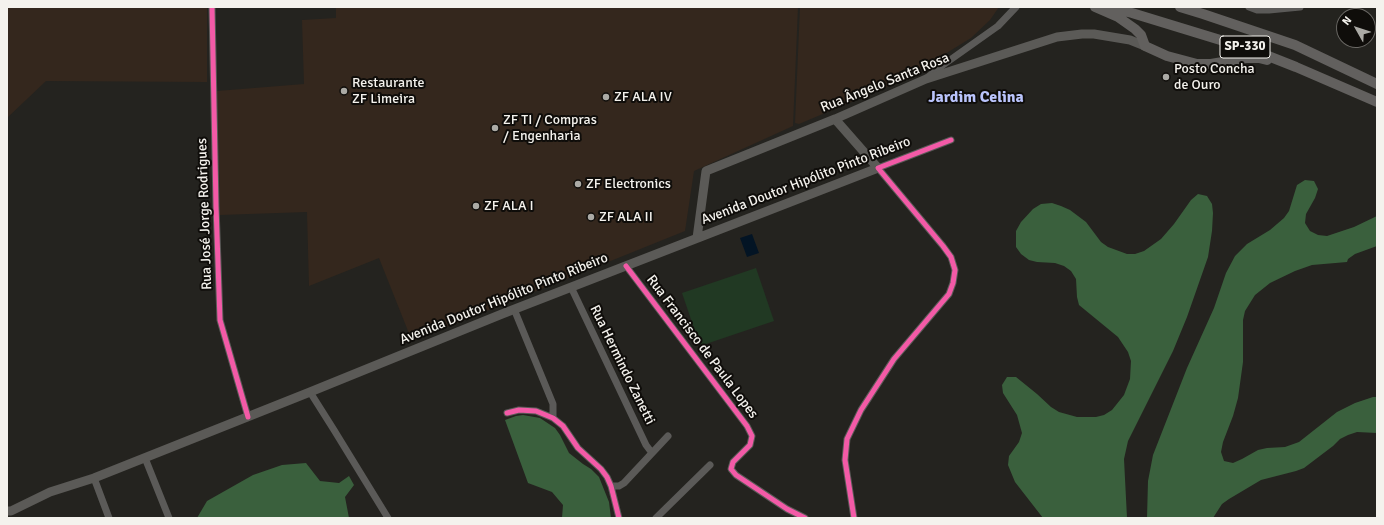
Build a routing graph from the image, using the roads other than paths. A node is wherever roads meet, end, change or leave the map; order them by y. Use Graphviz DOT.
graph roads {
  1 [pos="212,7"];
  2 [pos="1016,7"];
  3 [pos="1095,7"];
  4 [pos="1107,7"];
  5 [pos="1180,7"];
  6 [pos="1300,7"];
  7 [pos="1254,8"];
  8 [pos="1146,46"];
  9 [pos="1296,67"];
  10 [pos="926,79"];
  11 [pos="1377,84"];
  12 [pos="1377,102"];
  13 [pos="835,119"];
  14 [pos="951,140"];
  15 [pos="878,168"];
  16 [pos="698,238"];
  17 [pos="626,266"];
  18 [pos="571,287"];
  19 [pos="514,309"];
  20 [pos="310,392"];
  21 [pos="507,413"];
  22 [pos="248,417"];
  23 [pos="553,418"];
  24 [pos="668,436"];
  25 [pos="652,453"];
  26 [pos="145,458"];
  27 [pos="710,465"];
  28 [pos="94,478"];
  29 [pos="611,486"];
  30 [pos="68,487"];
  31 [pos="7,511"];
  32 [pos="10,518"];
  33 [pos="109,518"];
  34 [pos="169,518"];
  35 [pos="388,518"];
  36 [pos="619,518"];
  37 [pos="656,518"];
  38 [pos="805,518"];
  39 [pos="854,518"];
  1 -- 22 [label="street, Rua José Jorge Rodrigues"];
  2 -- 10 [label="street"];
  3 -- 8 [label="highway"];
  4 -- 9 [label="highway, SP-330"];
  5 -- 11 [label="highway, SP-330"];
  6 -- 7 [label="street"];
  8 -- 9 [label="highway"];
  8 -- 10 [label="main road, Rua Ângelo Santa Rosa"];
  9 -- 12 [label="highway, SP-330"];
  10 -- 13 [label="main road, Rua Ângelo Santa Rosa"];
  13 -- 15 [label="main road"];
  13 -- 16 [label="main road, Rua Ângelo Santa Rosa"];
  14 -- 15 [label="street, Avenida Doutor Hipólito Pinto Ribeiro"];
  15 -- 16 [label="main road, Avenida Doutor Hipólito Pinto Ribeiro"];
  15 -- 39 [label="street"];
  16 -- 17 [label="main road, Avenida Doutor Hipólito Pinto Ribeiro"];
  17 -- 18 [label="main road, Avenida Doutor Hipólito Pinto Ribeiro"];
  17 -- 38 [label="street, Rua Francisco de Paula Lopes"];
  18 -- 19 [label="main road, Avenida Doutor Hipólito Pinto Ribeiro"];
  18 -- 25 [label="street, Rua Hermindo Zanetti"];
  19 -- 20 [label="main road, Avenida Doutor Hipólito Pinto Ribeiro"];
  19 -- 23 [label="street"];
  20 -- 22 [label="main road, Avenida Doutor Hipólito Pinto Ribeiro"];
  20 -- 35 [label="street"];
  21 -- 23 [label="street"];
  22 -- 26 [label="main road, Avenida Doutor Hipólito Pinto Ribeiro"];
  23 -- 29 [label="street"];
  24 -- 25 [label="street"];
  25 -- 29 [label="street"];
  26 -- 28 [label="main road, Avenida Doutor Hipólito Pinto Ribeiro"];
  26 -- 34 [label="street"];
  27 -- 37 [label="street"];
  28 -- 30 [label="main road, Avenida Doutor Hipólito Pinto Ribeiro"];
  28 -- 33 [label="street"];
  29 -- 36 [label="street"];
  30 -- 31 [label="main road, Avenida Doutor Hipólito Pinto Ribeiro"];
  30 -- 32 [label="main road, Avenida Doutor Hipólito Pinto Ribeiro"];
}
